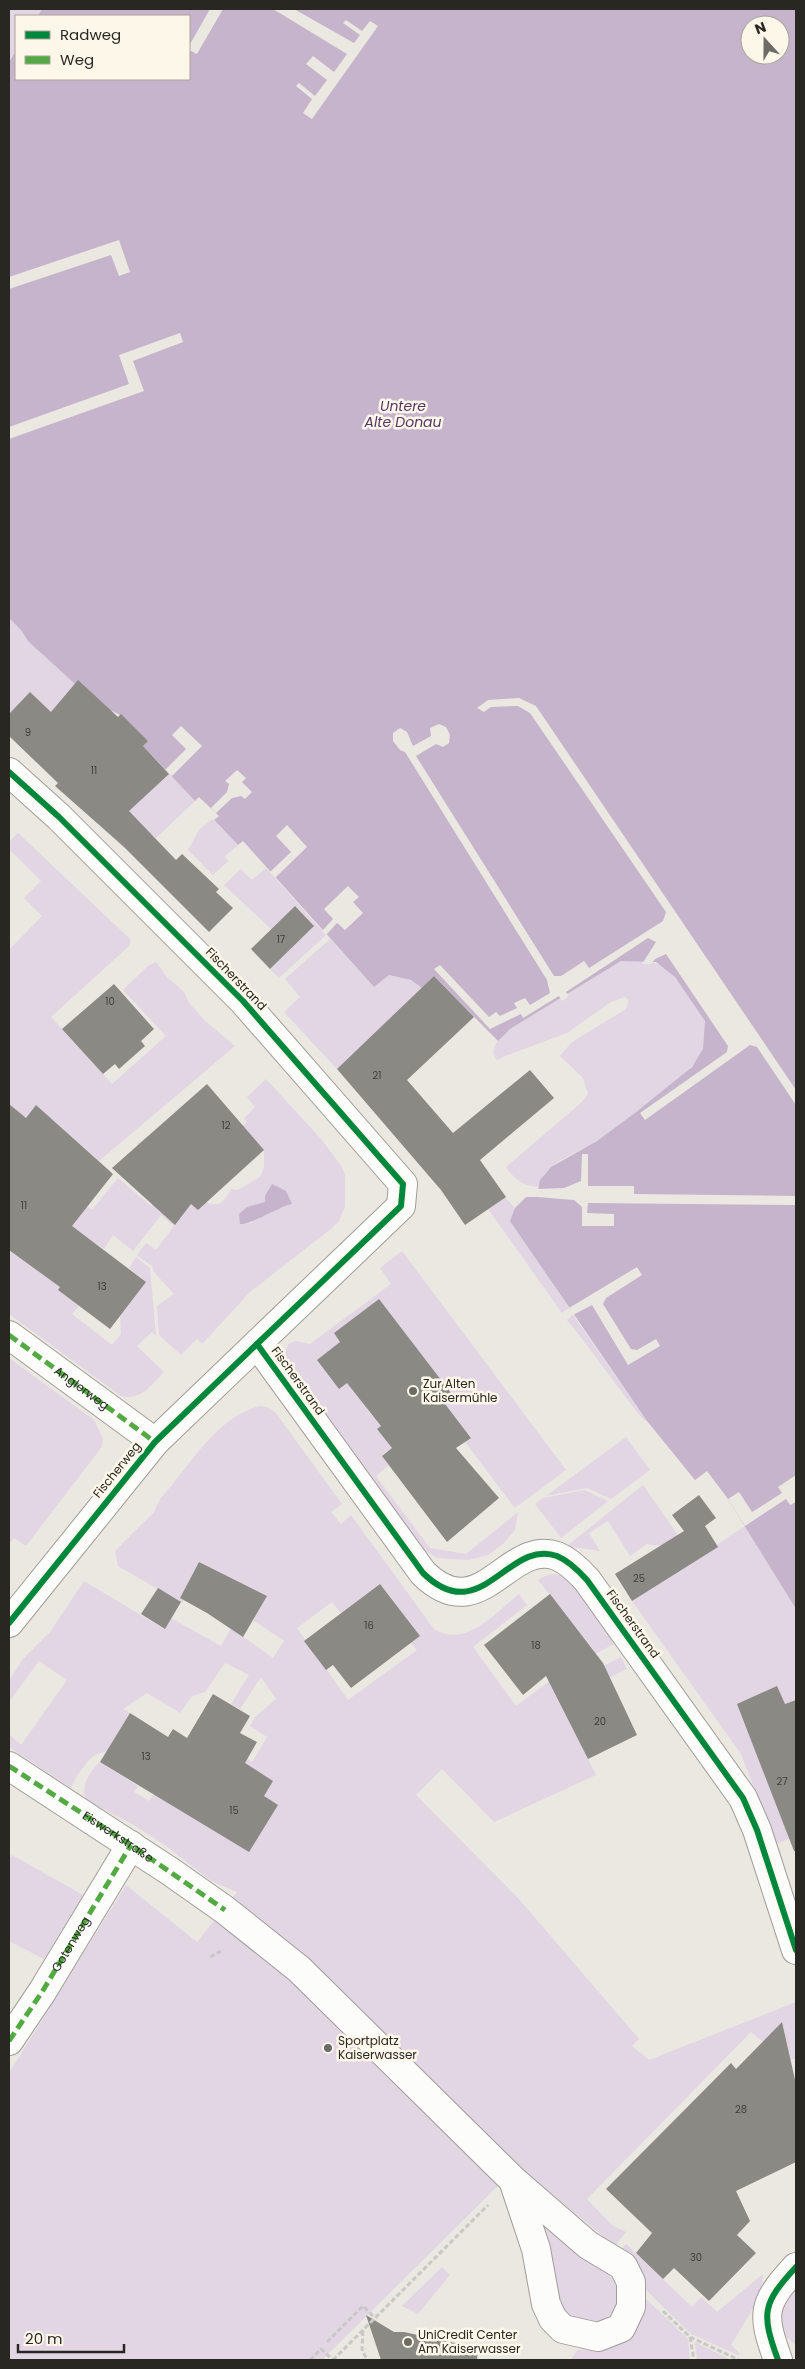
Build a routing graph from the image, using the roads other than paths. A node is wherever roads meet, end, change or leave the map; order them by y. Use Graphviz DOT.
graph roads {
  1 [pos="9,772"];
  2 [pos="9,1335"];
  3 [pos="257,1344"];
  4 [pos="155,1442"];
  5 [pos="9,1623"];
  6 [pos="9,1766"];
  7 [pos="131,1845"];
  8 [pos="796,1950"];
  9 [pos="9,2041"];
  10 [pos="513,2180"];
  11 [pos="796,2267"];
  12 [pos="783,2355"];
  1 -- 3 [label="street, Fischerstrand"];
  2 -- 4 [label="street, Anglerweg"];
  3 -- 4 [label="street, Fischerweg"];
  3 -- 8 [label="street, Fischerstrand"];
  4 -- 5 [label="street, Fischerweg"];
  6 -- 7 [label="street, Eiswerkstraße"];
  7 -- 9 [label="street, Gotenweg"];
  7 -- 10 [label="street, Eiswerkstraße"];
  10 -- 10 [label="street, Eiswerkstraße"];
  11 -- 12 [label="street"];
}
